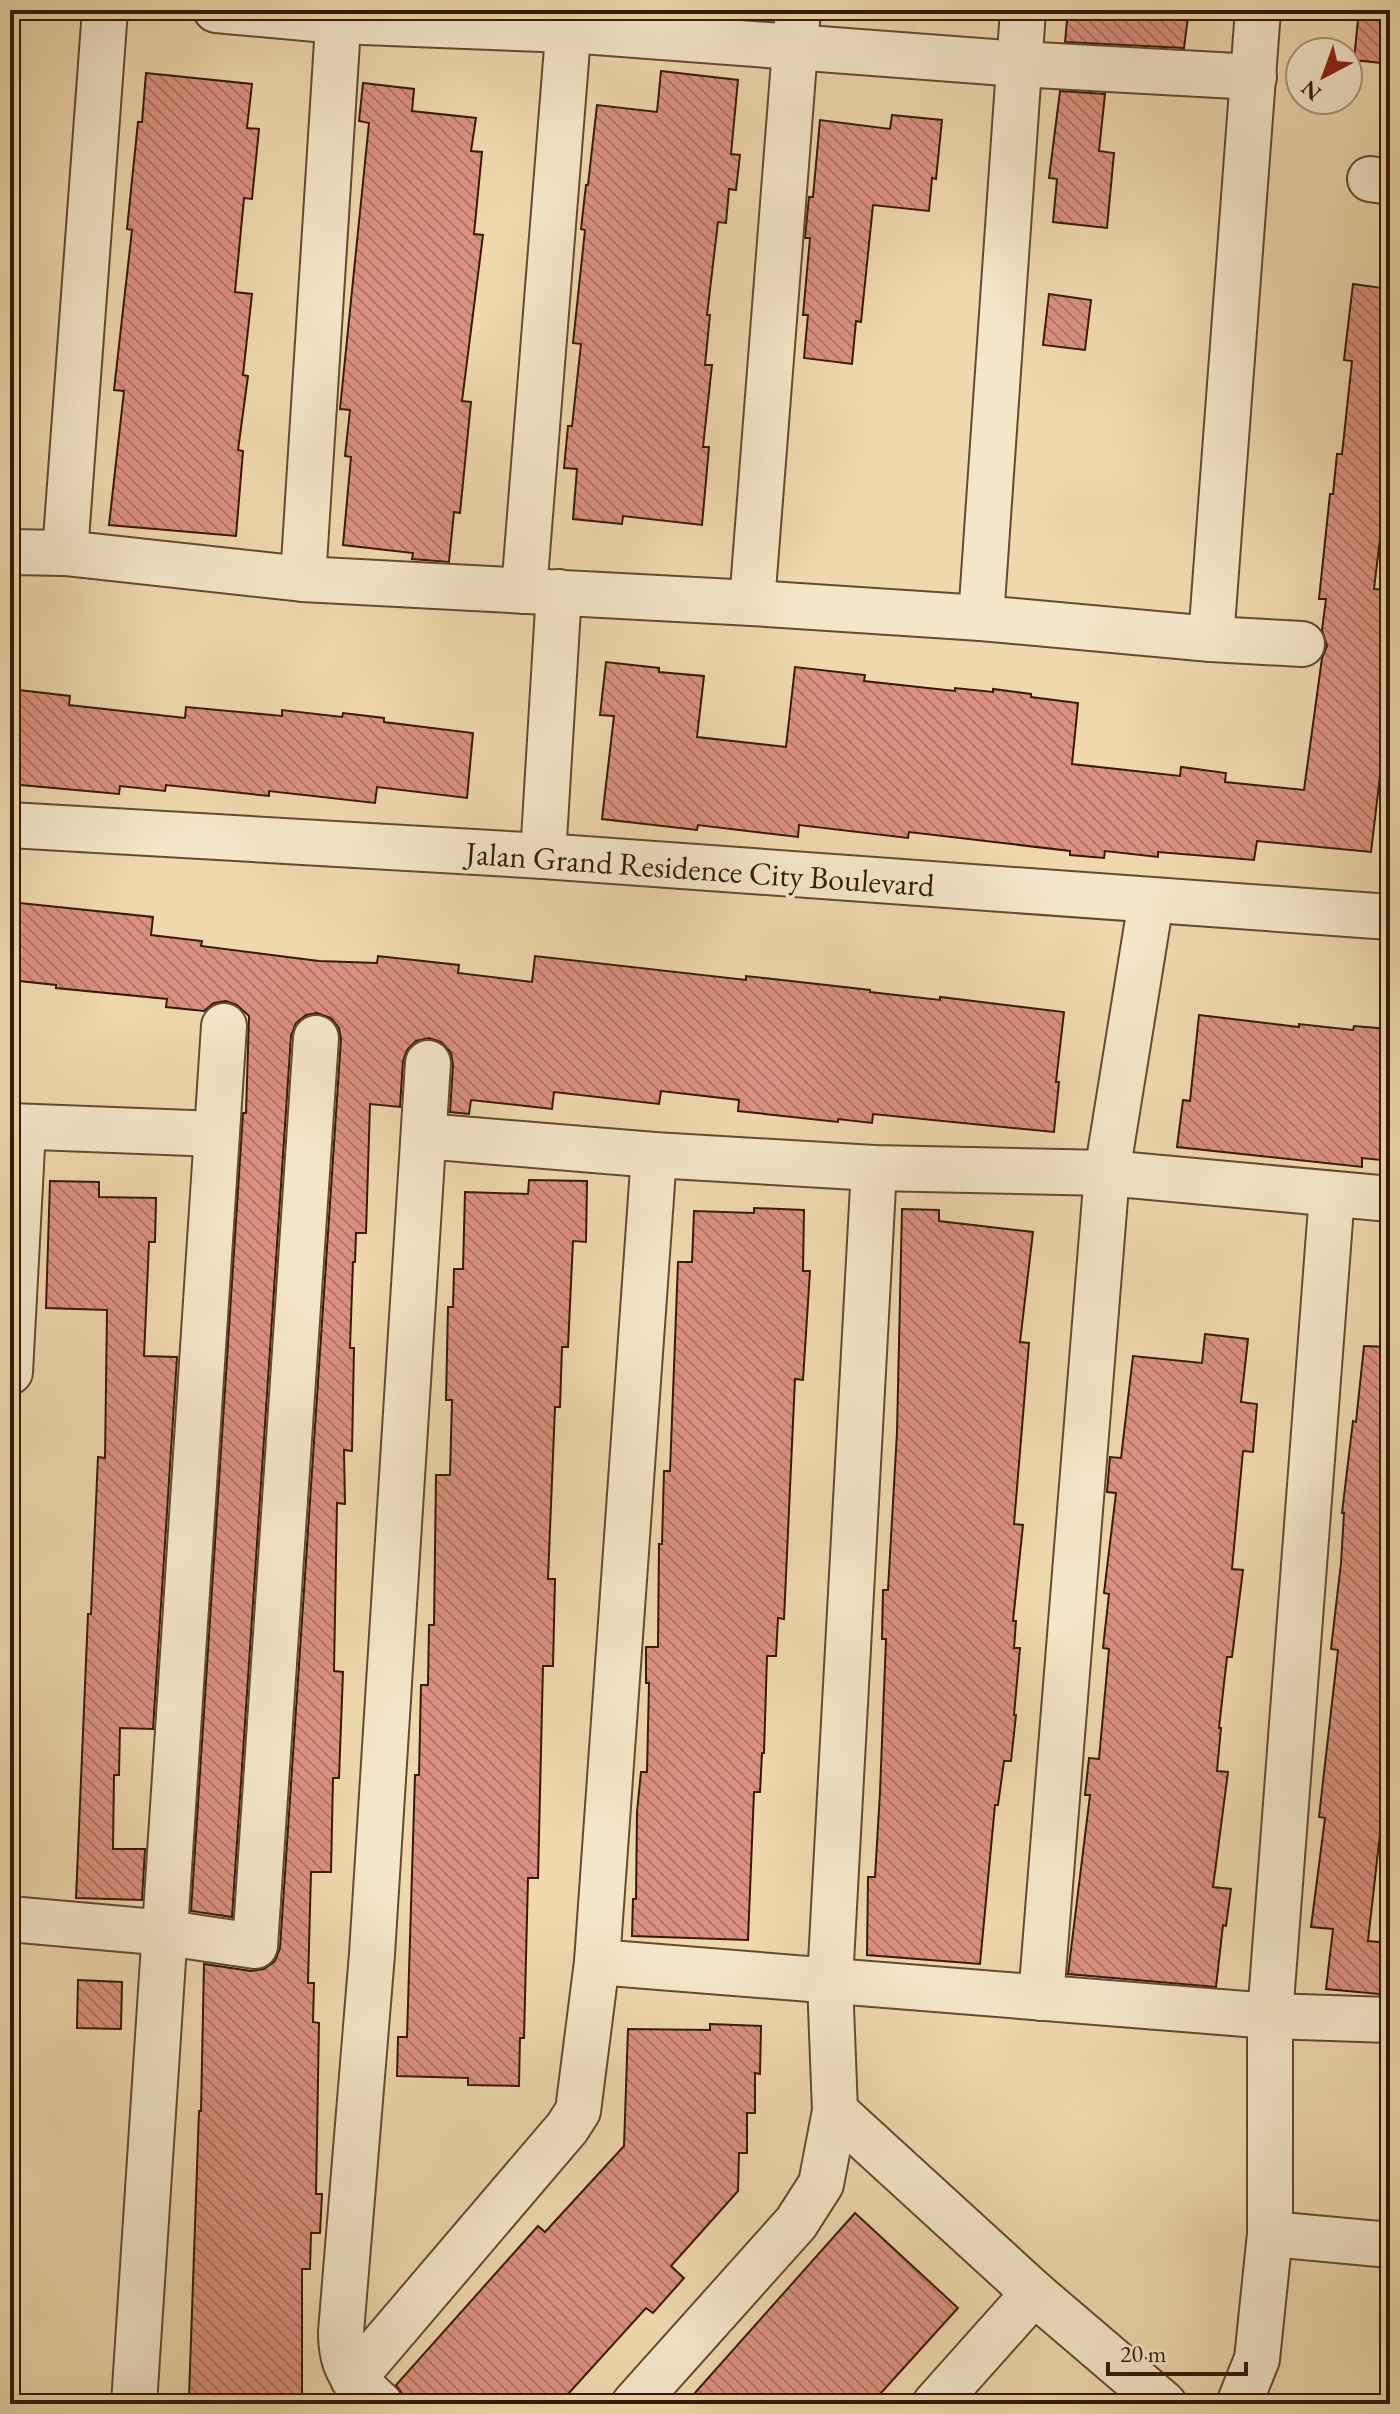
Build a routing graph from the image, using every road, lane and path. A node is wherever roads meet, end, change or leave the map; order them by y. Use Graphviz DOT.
graph roads {
  1 [pos="105,10"];
  2 [pos="216,10"];
  3 [pos="1023,10"];
  4 [pos="1258,10"];
  5 [pos="339,15"];
  6 [pos="570,20"];
  7 [pos="797,28"];
  8 [pos="1019,64"];
  9 [pos="1254,77"];
  10 [pos="10,552"];
  11 [pos="65,553"];
  12 [pos="303,579"];
  13 [pos="542,591"];
  14 [pos="752,603"];
  15 [pos="981,618"];
  16 [pos="1211,639"];
  17 [pos="1302,644"];
  18 [pos="10,825"];
  19 [pos="543,856"];
  20 [pos="1151,901"];
  21 [pos="1390,917"];
  22 [pos="224,1026"];
  23 [pos="316,1038"];
  24 [pos="428,1063"];
  25 [pos="16,1127"];
  26 [pos="217,1134"];
  27 [pos="424,1136"];
  28 [pos="654,1155"];
  29 [pos="874,1168"];
  30 [pos="1107,1173"];
  31 [pos="1332,1194"];
  32 [pos="1390,1199"];
  33 [pos="12,1324"];
  34 [pos="10,1372"];
  35 [pos="10,1919"];
  36 [pos="167,1933"];
  37 [pos="597,1962"];
  38 [pos="830,1981"];
  39 [pos="1041,1998"];
  40 [pos="1270,2016"];
  41 [pos="1390,2020"];
  42 [pos="835,2111"];
  43 [pos="1270,2234"];
  44 [pos="1390,2245"];
  45 [pos="1034,2293"];
  46 [pos="366,2392"];
  47 [pos="134,2404"];
  48 [pos="634,2404"];
  49 [pos="935,2404"];
  50 [pos="1164,2404"];
  51 [pos="1239,2404"];
  1 -- 11 [label="street"];
  2 -- 5 [label="street"];
  3 -- 8 [label="street"];
  4 -- 9 [label="street"];
  5 -- 6 [label="street"];
  5 -- 12 [label="street"];
  6 -- 7 [label="street"];
  6 -- 13 [label="street"];
  7 -- 8 [label="street"];
  7 -- 14 [label="street"];
  8 -- 9 [label="street"];
  8 -- 15 [label="street"];
  9 -- 16 [label="street"];
  10 -- 11 [label="street"];
  11 -- 12 [label="street"];
  12 -- 13 [label="street"];
  13 -- 14 [label="street"];
  13 -- 19 [label="street"];
  14 -- 15 [label="street"];
  15 -- 16 [label="street"];
  16 -- 17 [label="street"];
  18 -- 19 [label="street, Jalan Grand Residence City Boulevard"];
  19 -- 20 [label="street, Jalan Grand Residence City Boulevard"];
  20 -- 21 [label="street, Jalan Grand Residence City Boulevard"];
  20 -- 30 [label="street"];
  22 -- 26 [label="street"];
  23 -- 36 [label="street"];
  24 -- 27 [label="street"];
  25 -- 26 [label="street"];
  25 -- 33 [label="street"];
  26 -- 36 [label="street"];
  27 -- 28 [label="street"];
  27 -- 46 [label="street"];
  28 -- 29 [label="street"];
  28 -- 37 [label="street"];
  29 -- 30 [label="street"];
  29 -- 38 [label="street"];
  30 -- 31 [label="street"];
  30 -- 39 [label="street"];
  31 -- 32 [label="street"];
  31 -- 40 [label="street"];
  33 -- 34 [label="street"];
  35 -- 36 [label="street"];
  36 -- 47 [label="street"];
  37 -- 38 [label="street"];
  37 -- 46 [label="street"];
  38 -- 39 [label="street"];
  38 -- 42 [label="street"];
  39 -- 40 [label="street"];
  40 -- 41 [label="street"];
  40 -- 43 [label="street"];
  42 -- 45 [label="street"];
  42 -- 48 [label="street"];
  43 -- 44 [label="street"];
  43 -- 51 [label="street"];
  45 -- 49 [label="street"];
  45 -- 50 [label="street"];
}
